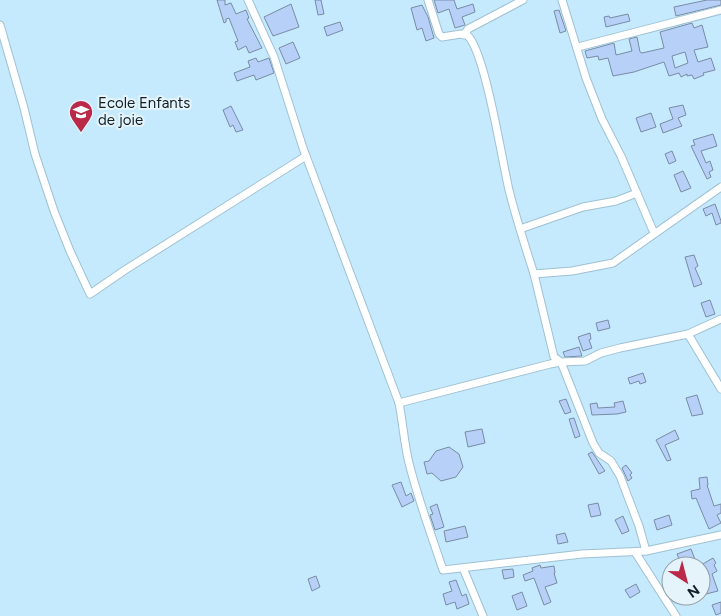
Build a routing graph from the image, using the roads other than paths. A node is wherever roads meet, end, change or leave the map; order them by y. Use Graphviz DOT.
graph roads {
  1 [pos="248,0"];
  2 [pos="428,0"];
  3 [pos="523,0"];
  4 [pos="562,0"];
  5 [pos="721,10"];
  6 [pos="0,25"];
  7 [pos="464,35"];
  8 [pos="578,47"];
  9 [pos="306,156"];
  10 [pos="721,187"];
  11 [pos="637,193"];
  12 [pos="520,229"];
  13 [pos="654,233"];
  14 [pos="534,274"];
  15 [pos="721,319"];
  16 [pos="688,334"];
  17 [pos="561,362"];
  18 [pos="721,389"];
  19 [pos="399,403"];
  20 [pos="721,535"];
  21 [pos="646,551"];
  22 [pos="635,552"];
  23 [pos="463,568"];
  24 [pos="483,616"];
  25 [pos="676,616"];
  1 -- 9 [label="street"];
  2 -- 7 [label="street"];
  3 -- 7 [label="street"];
  4 -- 8 [label="street"];
  5 -- 8 [label="street"];
  6 -- 9 [label="street"];
  7 -- 12 [label="street"];
  8 -- 11 [label="street"];
  9 -- 19 [label="street"];
  10 -- 13 [label="street"];
  11 -- 12 [label="street"];
  11 -- 13 [label="street"];
  12 -- 14 [label="street"];
  13 -- 14 [label="street"];
  14 -- 17 [label="street"];
  15 -- 16 [label="street"];
  16 -- 17 [label="street"];
  16 -- 18 [label="street"];
  17 -- 19 [label="street"];
  17 -- 21 [label="street"];
  19 -- 23 [label="street"];
  20 -- 21 [label="street"];
  21 -- 22 [label="street"];
  22 -- 23 [label="street"];
  22 -- 25 [label="street"];
  23 -- 24 [label="street"];
}
